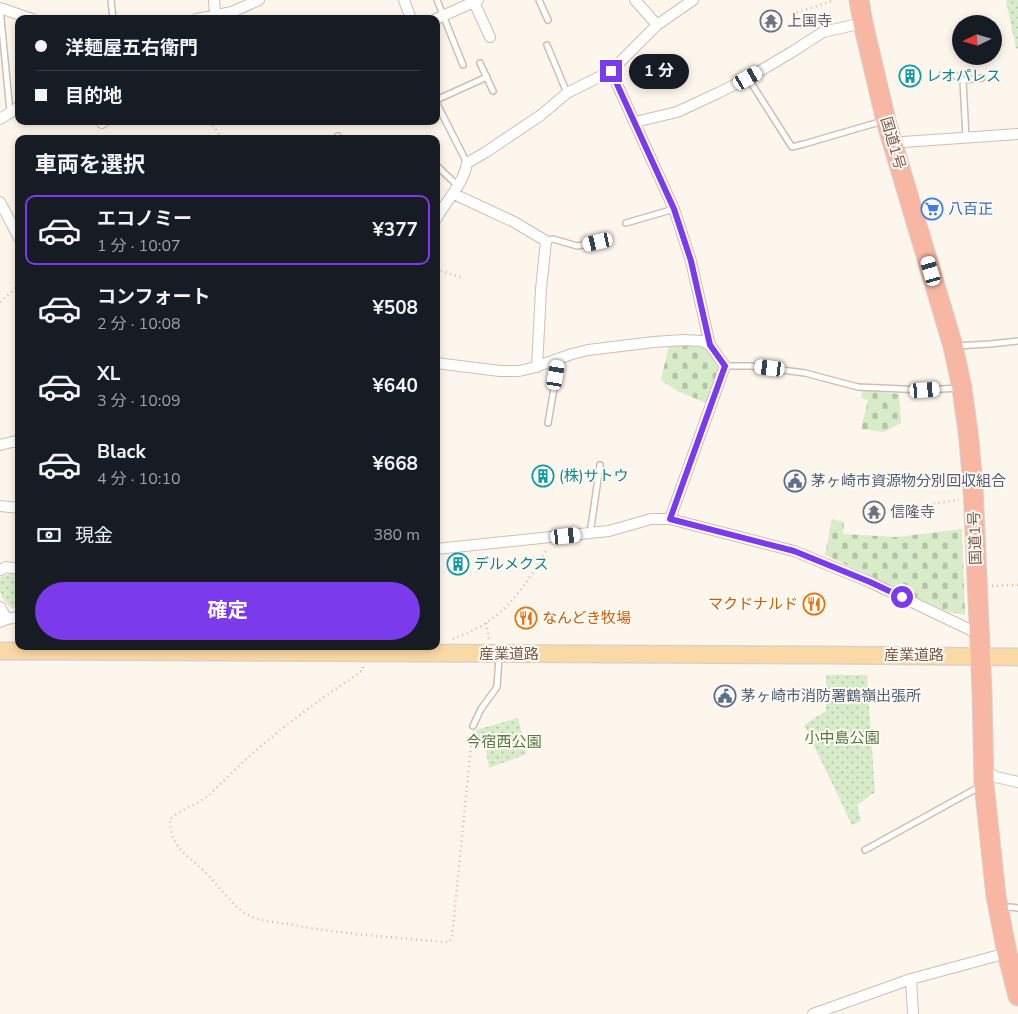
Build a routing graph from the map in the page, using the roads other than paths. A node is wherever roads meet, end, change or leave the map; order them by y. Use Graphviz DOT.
graph roads {
  1 [pos="111,0"];
  2 [pos="214,0"];
  3 [pos="259,0"];
  4 [pos="404,0"];
  5 [pos="436,0"];
  6 [pos="539,0"];
  7 [pos="635,0"];
  8 [pos="692,0"];
  9 [pos="859,0"];
  10 [pos="475,1"];
  11 [pos="0,7"];
  12 [pos="21,15"];
  13 [pos="113,15"];
  14 [pos="215,15"];
  15 [pos="410,15"];
  16 [pos="440,15"];
  17 [pos="440,17"];
  18 [pos="548,20"];
  19 [pos="863,23"];
  20 [pos="658,25"];
  21 [pos="490,37"];
  22 [pos="546,45"];
  23 [pos="480,63"];
  24 [pos="463,65"];
  25 [pos="611,71"];
  26 [pos="942,75"];
  27 [pos="486,77"];
  28 [pos="748,78"];
  29 [pos="982,78"];
  30 [pos="963,80"];
  31 [pos="493,91"];
  32 [pos="567,93"];
  33 [pos="440,99"];
  34 [pos="440,109"];
  35 [pos="14,110"];
  36 [pos="0,119"];
  37 [pos="886,121"];
  38 [pos="635,122"];
  39 [pos="1018,134"];
  40 [pos="966,138"];
  41 [pos="893,145"];
  42 [pos="467,163"];
  43 [pos="440,170"];
  44 [pos="456,190"];
  45 [pos="0,202"];
  46 [pos="674,209"];
  47 [pos="440,213"];
  48 [pos="3,215"];
  49 [pos="626,223"];
  50 [pos="15,232"];
  51 [pos="546,241"];
  52 [pos="598,242"];
  53 [pos="1018,341"];
  54 [pos="710,345"];
  55 [pos="953,346"];
  56 [pos="559,359"];
  57 [pos="440,364"];
  58 [pos="725,366"];
  59 [pos="537,367"];
  60 [pos="962,388"];
  61 [pos="548,423"];
  62 [pos="15,441"];
  63 [pos="0,446"];
  64 [pos="600,465"];
  65 [pos="0,506"];
  66 [pos="15,508"];
  67 [pos="670,519"];
  68 [pos="590,534"];
  69 [pos="440,549"];
  70 [pos="15,568"];
  71 [pos="0,570"];
  72 [pos="0,606"];
  73 [pos="4,621"];
  74 [pos="979,634"];
  75 [pos="495,648"];
  76 [pos="0,651"];
  77 [pos="980,656"];
  78 [pos="1018,657"];
  79 [pos="473,726"];
  80 [pos="984,777"];
  81 [pos="1018,782"];
  82 [pos="865,850"];
  83 [pos="1018,908"];
  84 [pos="999,909"];
  85 [pos="1010,952"];
  86 [pos="911,979"];
  87 [pos="1018,996"];
  88 [pos="813,1014"];
  89 [pos="914,1014"];
  1 -- 13 [label="lane"];
  2 -- 14 [label="street"];
  3 -- 14 [label="street"];
  4 -- 15 [label="street"];
  5 -- 16 [label="lane"];
  6 -- 18 [label="lane"];
  7 -- 20 [label="street"];
  8 -- 20 [label="street"];
  9 -- 19 [label="highway, 国道1号"];
  10 -- 17 [label="street"];
  10 -- 21 [label="street"];
  11 -- 12 [label="street"];
  11 -- 35 [label="lane"];
  17 -- 24 [label="lane"];
  19 -- 28 [label="street"];
  19 -- 37 [label="highway, 国道1号"];
  20 -- 25 [label="street"];
  22 -- 32 [label="lane"];
  23 -- 27 [label="lane"];
  25 -- 32 [label="street"];
  25 -- 38 [label="street"];
  26 -- 30 [label="lane"];
  27 -- 31 [label="lane"];
  27 -- 33 [label="lane"];
  28 -- 37 [label="lane"];
  28 -- 38 [label="street"];
  29 -- 30 [label="lane"];
  30 -- 40 [label="lane"];
  32 -- 42 [label="street"];
  34 -- 42 [label="lane"];
  35 -- 36 [label="street"];
  37 -- 41 [label="highway, 国道1号"];
  38 -- 46 [label="street"];
  39 -- 40 [label="street"];
  40 -- 41 [label="street"];
  41 -- 55 [label="highway, 国道1号"];
  42 -- 44 [label="street"];
  43 -- 44 [label="lane"];
  44 -- 47 [label="street"];
  44 -- 51 [label="street"];
  45 -- 48 [label="street"];
  46 -- 49 [label="lane"];
  46 -- 54 [label="street"];
  48 -- 50 [label="street"];
  51 -- 52 [label="lane"];
  51 -- 59 [label="street"];
  53 -- 55 [label="lane"];
  54 -- 56 [label="street"];
  54 -- 58 [label="street"];
  55 -- 60 [label="highway, 国道1号"];
  56 -- 59 [label="street"];
  56 -- 61 [label="lane"];
  57 -- 59 [label="street"];
  58 -- 60 [label="lane"];
  58 -- 67 [label="street"];
  60 -- 74 [label="highway, 国道1号"];
  62 -- 63 [label="street"];
  64 -- 68 [label="lane"];
  65 -- 66 [label="street"];
  67 -- 68 [label="street"];
  67 -- 74 [label="street"];
  68 -- 69 [label="street"];
  70 -- 71 [label="street"];
  72 -- 73 [label="street"];
  74 -- 77 [label="highway, 国道1号"];
  75 -- 76 [label="main road, 産業道路"];
  75 -- 77 [label="main road, 産業道路"];
  75 -- 79 [label="lane"];
  77 -- 78 [label="main road, 産業道路"];
  77 -- 80 [label="highway, 国道1号"];
  80 -- 81 [label="street"];
  80 -- 82 [label="lane"];
  80 -- 84 [label="highway, 国道1号"];
  83 -- 84 [label="lane"];
  84 -- 85 [label="highway, 国道1号"];
  85 -- 86 [label="street"];
  85 -- 87 [label="highway, 国道1号"];
  86 -- 88 [label="street"];
  86 -- 89 [label="street"];
}
